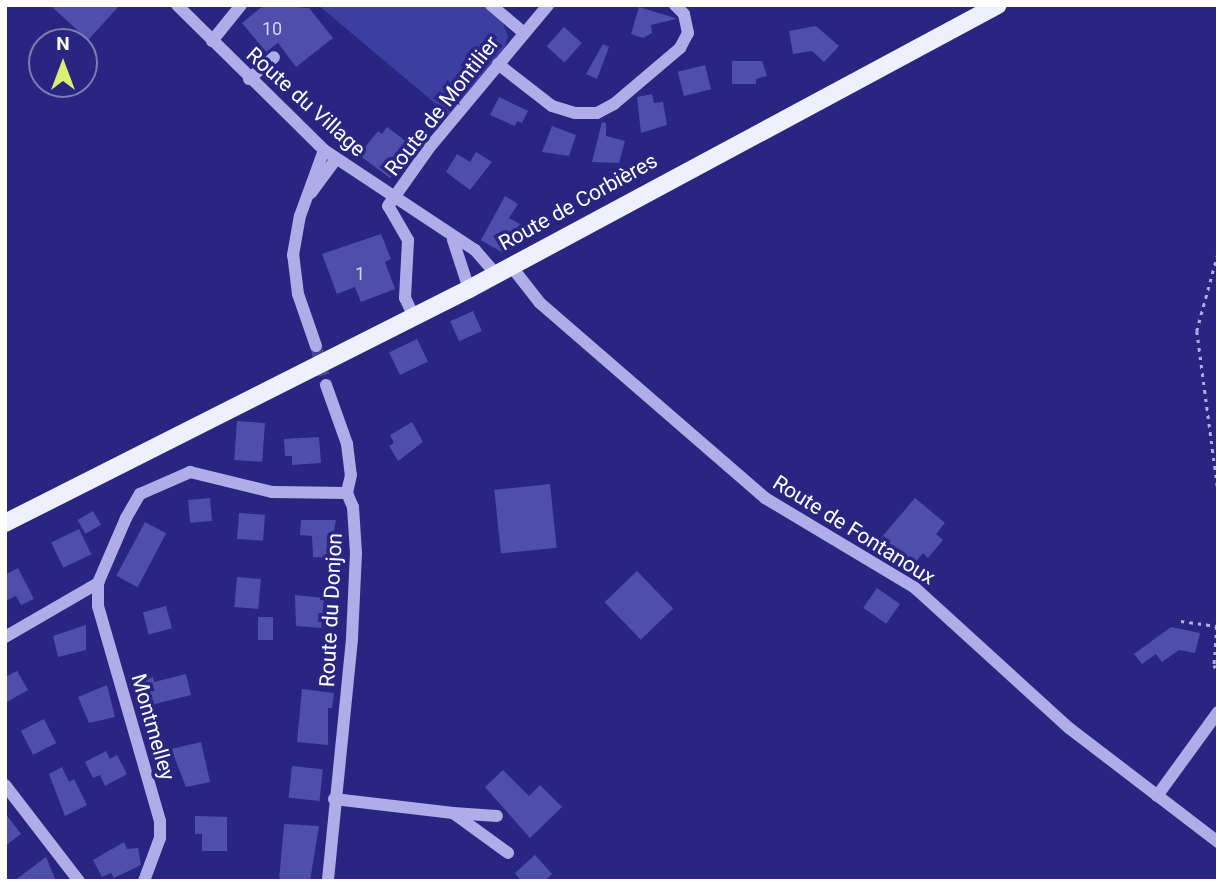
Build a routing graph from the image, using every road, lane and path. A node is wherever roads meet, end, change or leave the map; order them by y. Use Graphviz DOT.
graph roads {
  1 [pos="177,5"];
  2 [pos="241,5"];
  3 [pos="491,5"];
  4 [pos="548,5"];
  5 [pos="675,5"];
  6 [pos="998,5"];
  7 [pos="524,33"];
  8 [pos="212,41"];
  9 [pos="274,57"];
  10 [pos="498,64"];
  11 [pos="249,79"];
  12 [pos="324,150"];
  13 [pos="336,159"];
  14 [pos="394,199"];
  15 [pos="303,206"];
  16 [pos="453,240"];
  17 [pos="1218,254"];
  18 [pos="504,270"];
  19 [pos="469,289"];
  20 [pos="414,317"];
  21 [pos="316,346"];
  22 [pos="326,385"];
  23 [pos="1218,490"];
  24 [pos="347,493"];
  25 [pos="5,523"];
  26 [pos="99,583"];
  27 [pos="1181,621"];
  28 [pos="5,637"];
  29 [pos="1218,673"];
  30 [pos="1218,712"];
  31 [pos="5,785"];
  32 [pos="1157,796"];
  33 [pos="334,799"];
  34 [pos="453,813"];
  35 [pos="497,816"];
  36 [pos="1218,842"];
  37 [pos="508,853"];
  38 [pos="79,881"];
  39 [pos="144,881"];
  40 [pos="328,881"];
  1 -- 8 [label="street, Route du Village"];
  2 -- 8 [label="street"];
  3 -- 7 [label="street"];
  4 -- 7 [label="street, Route de Montilier"];
  5 -- 10 [label="street"];
  6 -- 18 [label="main road, Route de Corbières"];
  7 -- 10 [label="street, Route de Montilier"];
  8 -- 11 [label="street, Route du Village"];
  9 -- 11 [label="street"];
  10 -- 14 [label="street, Route de Montilier"];
  11 -- 12 [label="street, Route du Village"];
  12 -- 13 [label="street, Route du Village"];
  12 -- 15 [label="street"];
  13 -- 14 [label="street, Route du Village"];
  13 -- 15 [label="street"];
  14 -- 16 [label="street, Route du Village"];
  14 -- 20 [label="street"];
  15 -- 21 [label="street"];
  16 -- 18 [label="street, Route du Village"];
  16 -- 19 [label="street"];
  17 -- 23 [label="path"];
  18 -- 19 [label="main road, Route de Corbières"];
  18 -- 32 [label="street, Route de Fontanoux"];
  19 -- 20 [label="main road, Route de Corbières"];
  20 -- 25 [label="main road, Route de Corbières"];
  22 -- 24 [label="street, Route du Donjon"];
  24 -- 26 [label="street"];
  24 -- 33 [label="street, Route du Donjon"];
  26 -- 28 [label="street"];
  26 -- 39 [label="street, Montmelley"];
  27 -- 29 [label="path"];
  30 -- 32 [label="street"];
  31 -- 38 [label="street"];
  32 -- 36 [label="street, Route de Fontanoux"];
  33 -- 34 [label="street"];
  33 -- 40 [label="street, Route du Donjon"];
  34 -- 35 [label="street"];
  34 -- 37 [label="street"];
}
